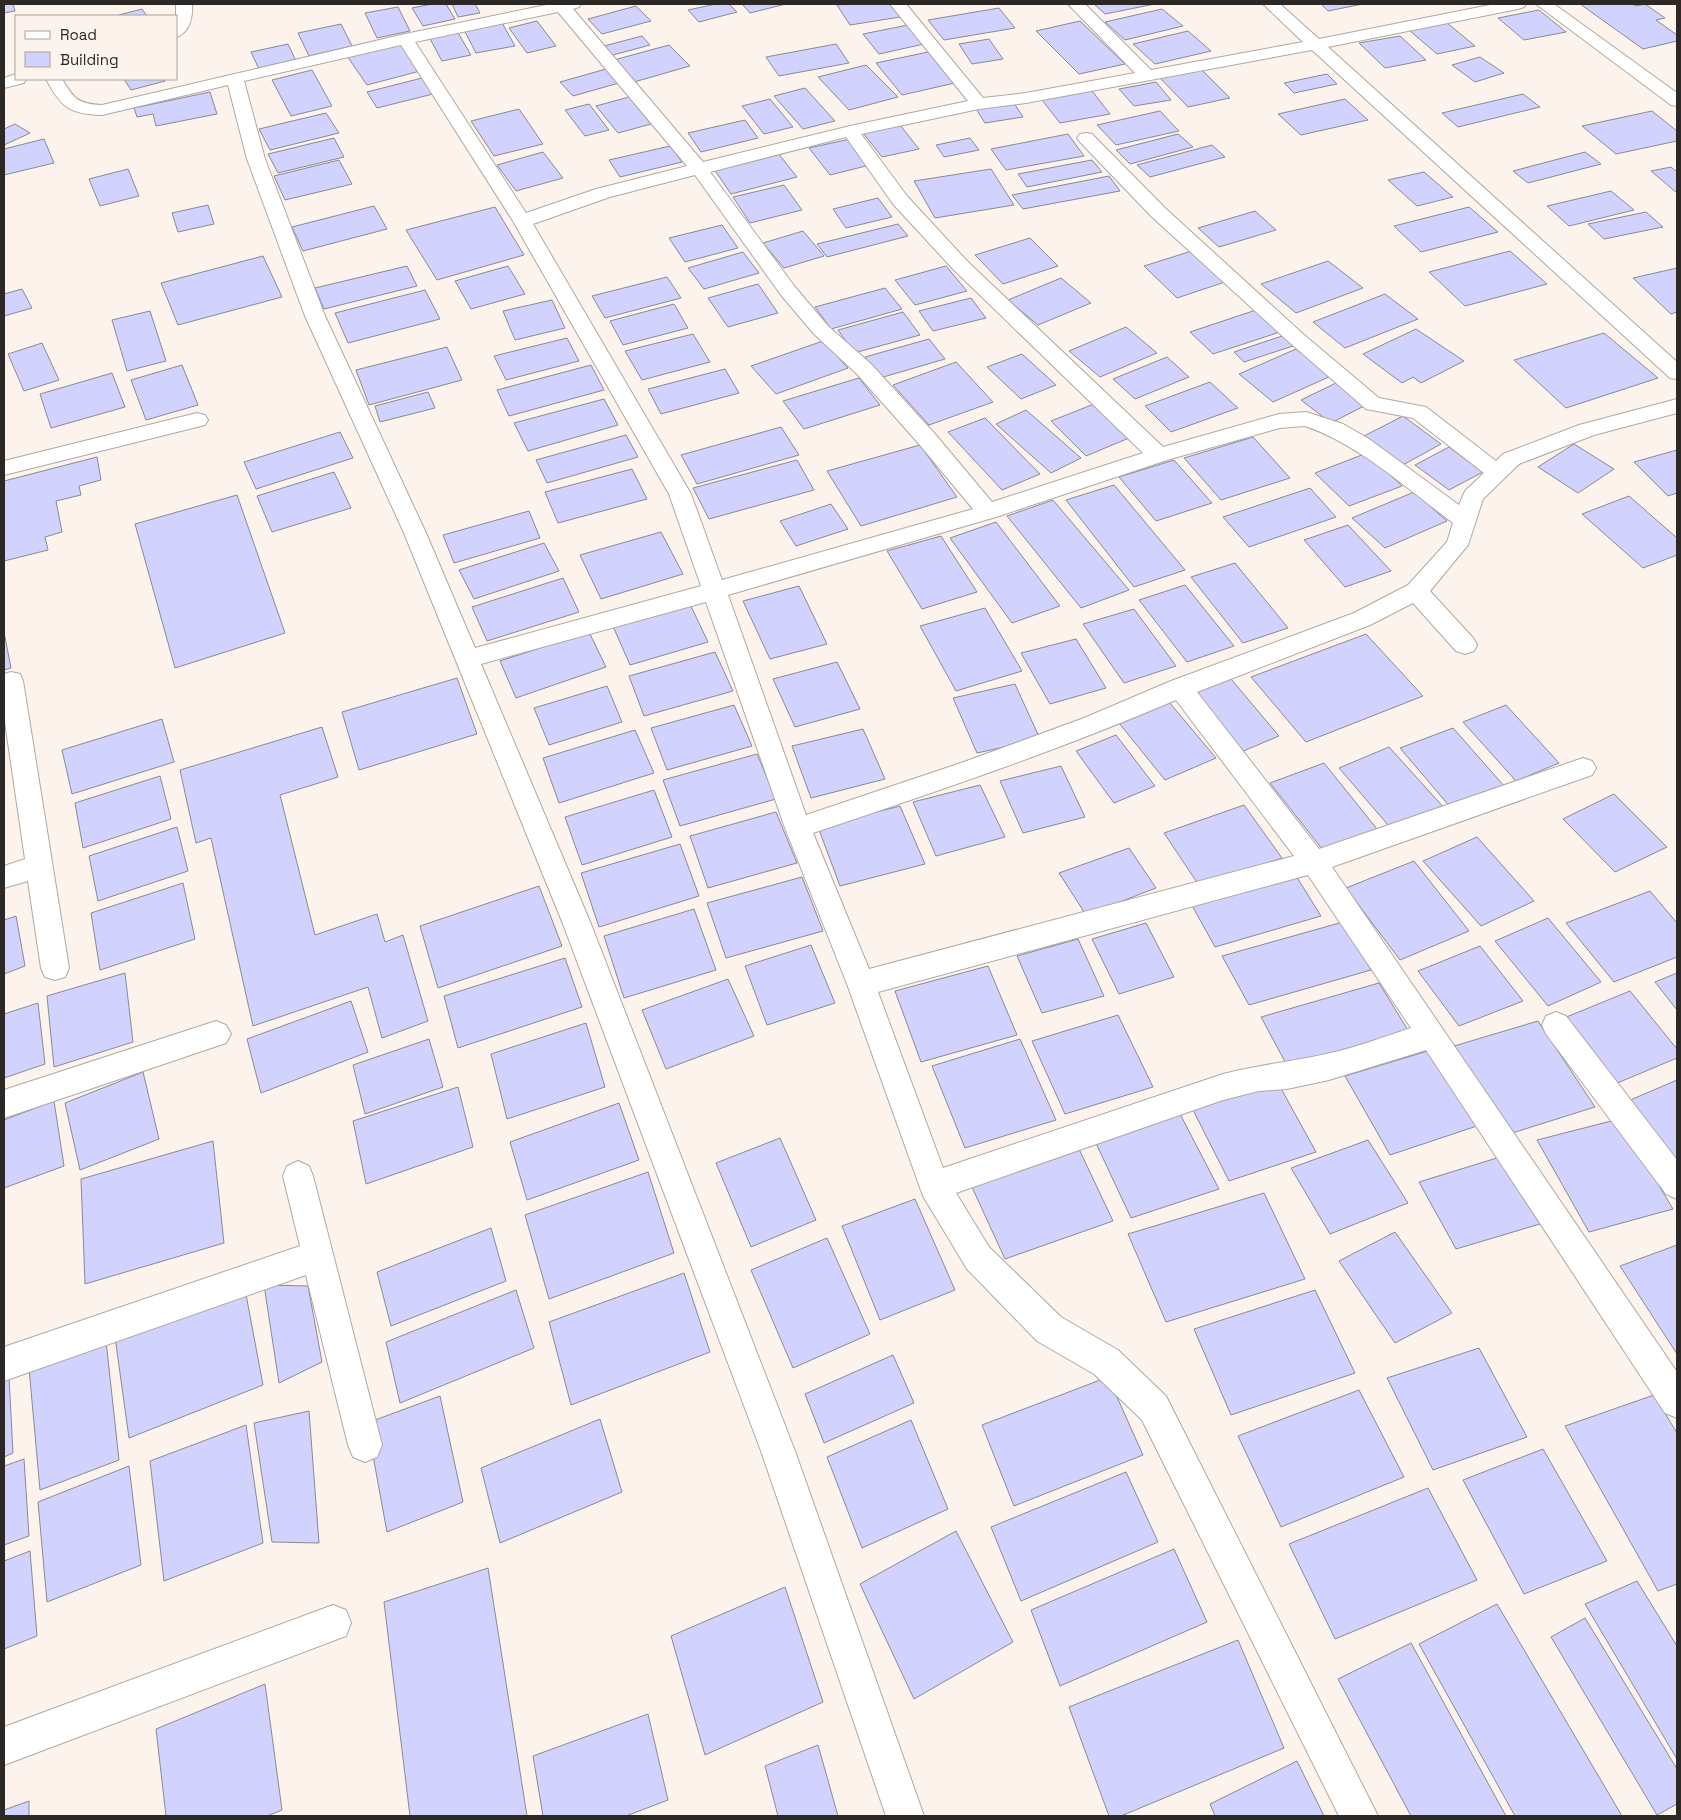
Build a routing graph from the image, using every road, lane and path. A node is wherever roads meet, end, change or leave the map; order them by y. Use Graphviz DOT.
graph roads {
  1 [pos="184,4"];
  2 [pos="898,4"];
  3 [pos="1076,4"];
  4 [pos="1271,4"];
  5 [pos="1518,4"];
  6 [pos="1544,4"];
  7 [pos="568,5"];
  8 [pos="178,30"];
  9 [pos="405,39"];
  10 [pos="1315,45"];
  11 [pos="1148,76"];
  12 [pos="234,78"];
  13 [pos="55,80"];
  14 [pos="1677,100"];
  15 [pos="979,104"];
  16 [pos="850,131"];
  17 [pos="1086,138"];
  18 [pos="699,169"];
  19 [pos="522,221"];
  20 [pos="1677,373"];
  21 [pos="1677,406"];
  22 [pos="197,420"];
  23 [pos="1159,455"];
  24 [pos="4,468"];
  25 [pos="1498,473"];
  26 [pos="988,512"];
  27 [pos="1465,521"];
  28 [pos="714,591"];
  29 [pos="1416,591"];
  30 [pos="1465,644"];
  31 [pos="467,659"];
  32 [pos="11,681"];
  33 [pos="1180,688"];
  34 [pos="1583,768"];
  35 [pos="798,828"];
  36 [pos="1314,862"];
  37 [pos="40,866"];
  38 [pos="4,878"];
  39 [pos="55,968"];
  40 [pos="861,984"];
  41 [pos="1556,1024"];
  42 [pos="216,1034"];
  43 [pos="1432,1035"];
  44 [pos="4,1104"];
  45 [pos="298,1176"];
  46 [pos="1677,1184"];
  47 [pos="934,1186"];
  48 [pos="318,1255"];
  49 [pos="4,1364"];
  50 [pos="1677,1401"];
  51 [pos="365,1445"];
  52 [pos="333,1623"];
  53 [pos="4,1746"];
  54 [pos="904,1816"];
  55 [pos="1359,1816"];
  1 -- 8 [label="street"];
  2 -- 15 [label="street"];
  3 -- 11 [label="street"];
  4 -- 10 [label="street"];
  5 -- 10 [label="street"];
  6 -- 14 [label="street"];
  7 -- 9 [label="street"];
  7 -- 18 [label="street"];
  9 -- 12 [label="street"];
  9 -- 19 [label="street"];
  10 -- 11 [label="street"];
  10 -- 20 [label="street"];
  11 -- 15 [label="street"];
  12 -- 13 [label="street"];
  12 -- 31 [label="street"];
  15 -- 16 [label="street"];
  16 -- 18 [label="street"];
  16 -- 23 [label="street"];
  17 -- 25 [label="street"];
  18 -- 19 [label="street"];
  18 -- 26 [label="street"];
  19 -- 28 [label="street"];
  21 -- 25 [label="street"];
  22 -- 24 [label="street"];
  23 -- 26 [label="street"];
  23 -- 27 [label="street"];
  25 -- 27 [label="street"];
  26 -- 28 [label="street"];
  27 -- 29 [label="street"];
  28 -- 31 [label="street"];
  28 -- 35 [label="street"];
  29 -- 30 [label="street"];
  29 -- 33 [label="street"];
  31 -- 54 [label="street"];
  32 -- 37 [label="street"];
  33 -- 35 [label="street"];
  33 -- 36 [label="street"];
  34 -- 36 [label="street"];
  35 -- 40 [label="street"];
  36 -- 40 [label="street"];
  36 -- 43 [label="street"];
  37 -- 38 [label="street"];
  37 -- 39 [label="street"];
  40 -- 47 [label="street"];
  41 -- 46 [label="street"];
  42 -- 44 [label="street"];
  43 -- 47 [label="street"];
  43 -- 50 [label="street"];
  45 -- 48 [label="street"];
  47 -- 55 [label="street"];
  48 -- 49 [label="street"];
  48 -- 51 [label="street"];
  52 -- 53 [label="street"];
}
